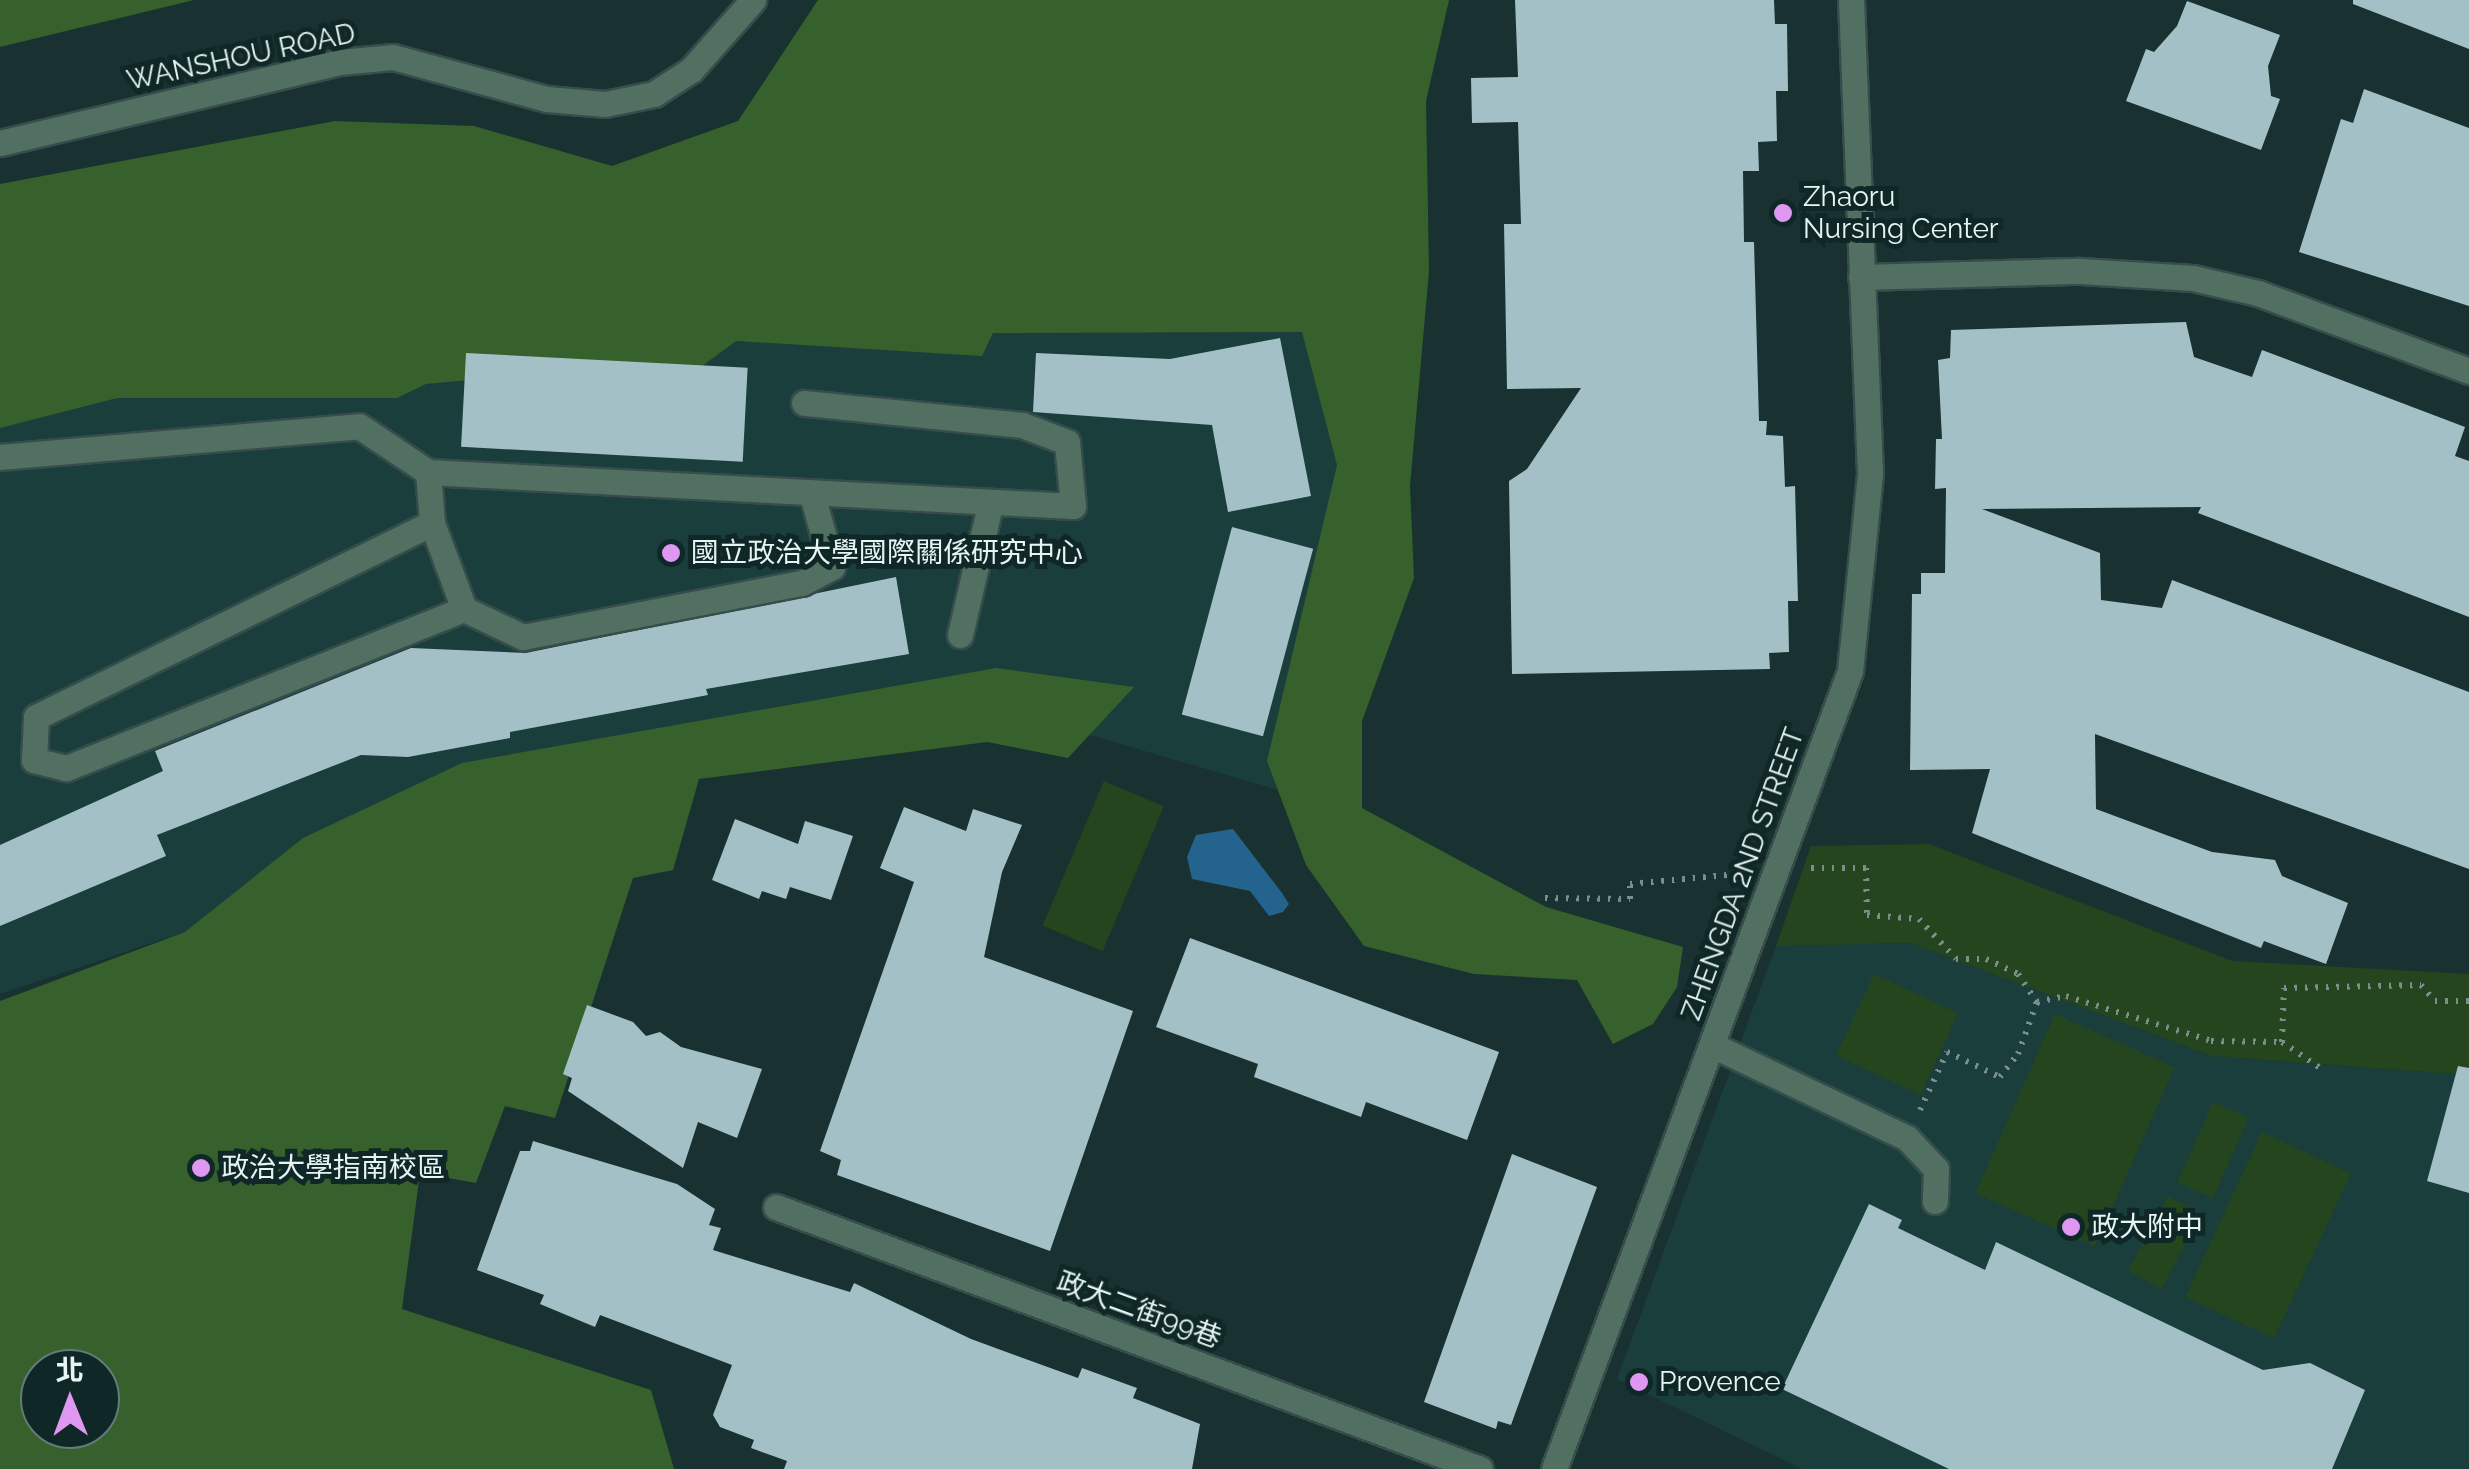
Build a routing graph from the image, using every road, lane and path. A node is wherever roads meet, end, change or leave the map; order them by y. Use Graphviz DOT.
graph roads {
  1 [pos="753,0"];
  2 [pos="1851,0"];
  3 [pos="0,143"];
  4 [pos="1861,277"];
  5 [pos="2469,371"];
  6 [pos="804,403"];
  7 [pos="0,457"];
  8 [pos="428,472"];
  9 [pos="813,498"];
  10 [pos="990,505"];
  11 [pos="432,523"];
  12 [pos="464,610"];
  13 [pos="960,635"];
  14 [pos="1778,868"];
  15 [pos="1545,898"];
  16 [pos="2469,1001"];
  17 [pos="2037,1002"];
  18 [pos="2282,1042"];
  19 [pos="1712,1045"];
  20 [pos="2323,1070"];
  21 [pos="1907,1138"];
  22 [pos="1935,1201"];
  23 [pos="776,1207"];
  24 [pos="1480,1469"];
  25 [pos="1554,1469"];
  1 -- 3 [label="street, WANSHOU ROAD"];
  2 -- 4 [label="street, ZHENGDA 2ND STREET"];
  4 -- 5 [label="street"];
  4 -- 14 [label="street, ZHENGDA 2ND STREET"];
  6 -- 10 [label="street"];
  7 -- 8 [label="street"];
  8 -- 9 [label="street"];
  8 -- 11 [label="street"];
  9 -- 10 [label="street"];
  9 -- 12 [label="street"];
  10 -- 13 [label="street"];
  11 -- 12 [label="street"];
  11 -- 12 [label="street"];
  14 -- 15 [label="path"];
  14 -- 17 [label="path"];
  14 -- 19 [label="street, ZHENGDA 2ND STREET"];
  16 -- 18 [label="path"];
  17 -- 18 [label="path"];
  17 -- 21 [label="path"];
  18 -- 20 [label="path"];
  19 -- 21 [label="street"];
  19 -- 25 [label="street, ZHENGDA 2ND STREET"];
  21 -- 22 [label="street"];
  23 -- 24 [label="street, 政大二街99巷"];
}
